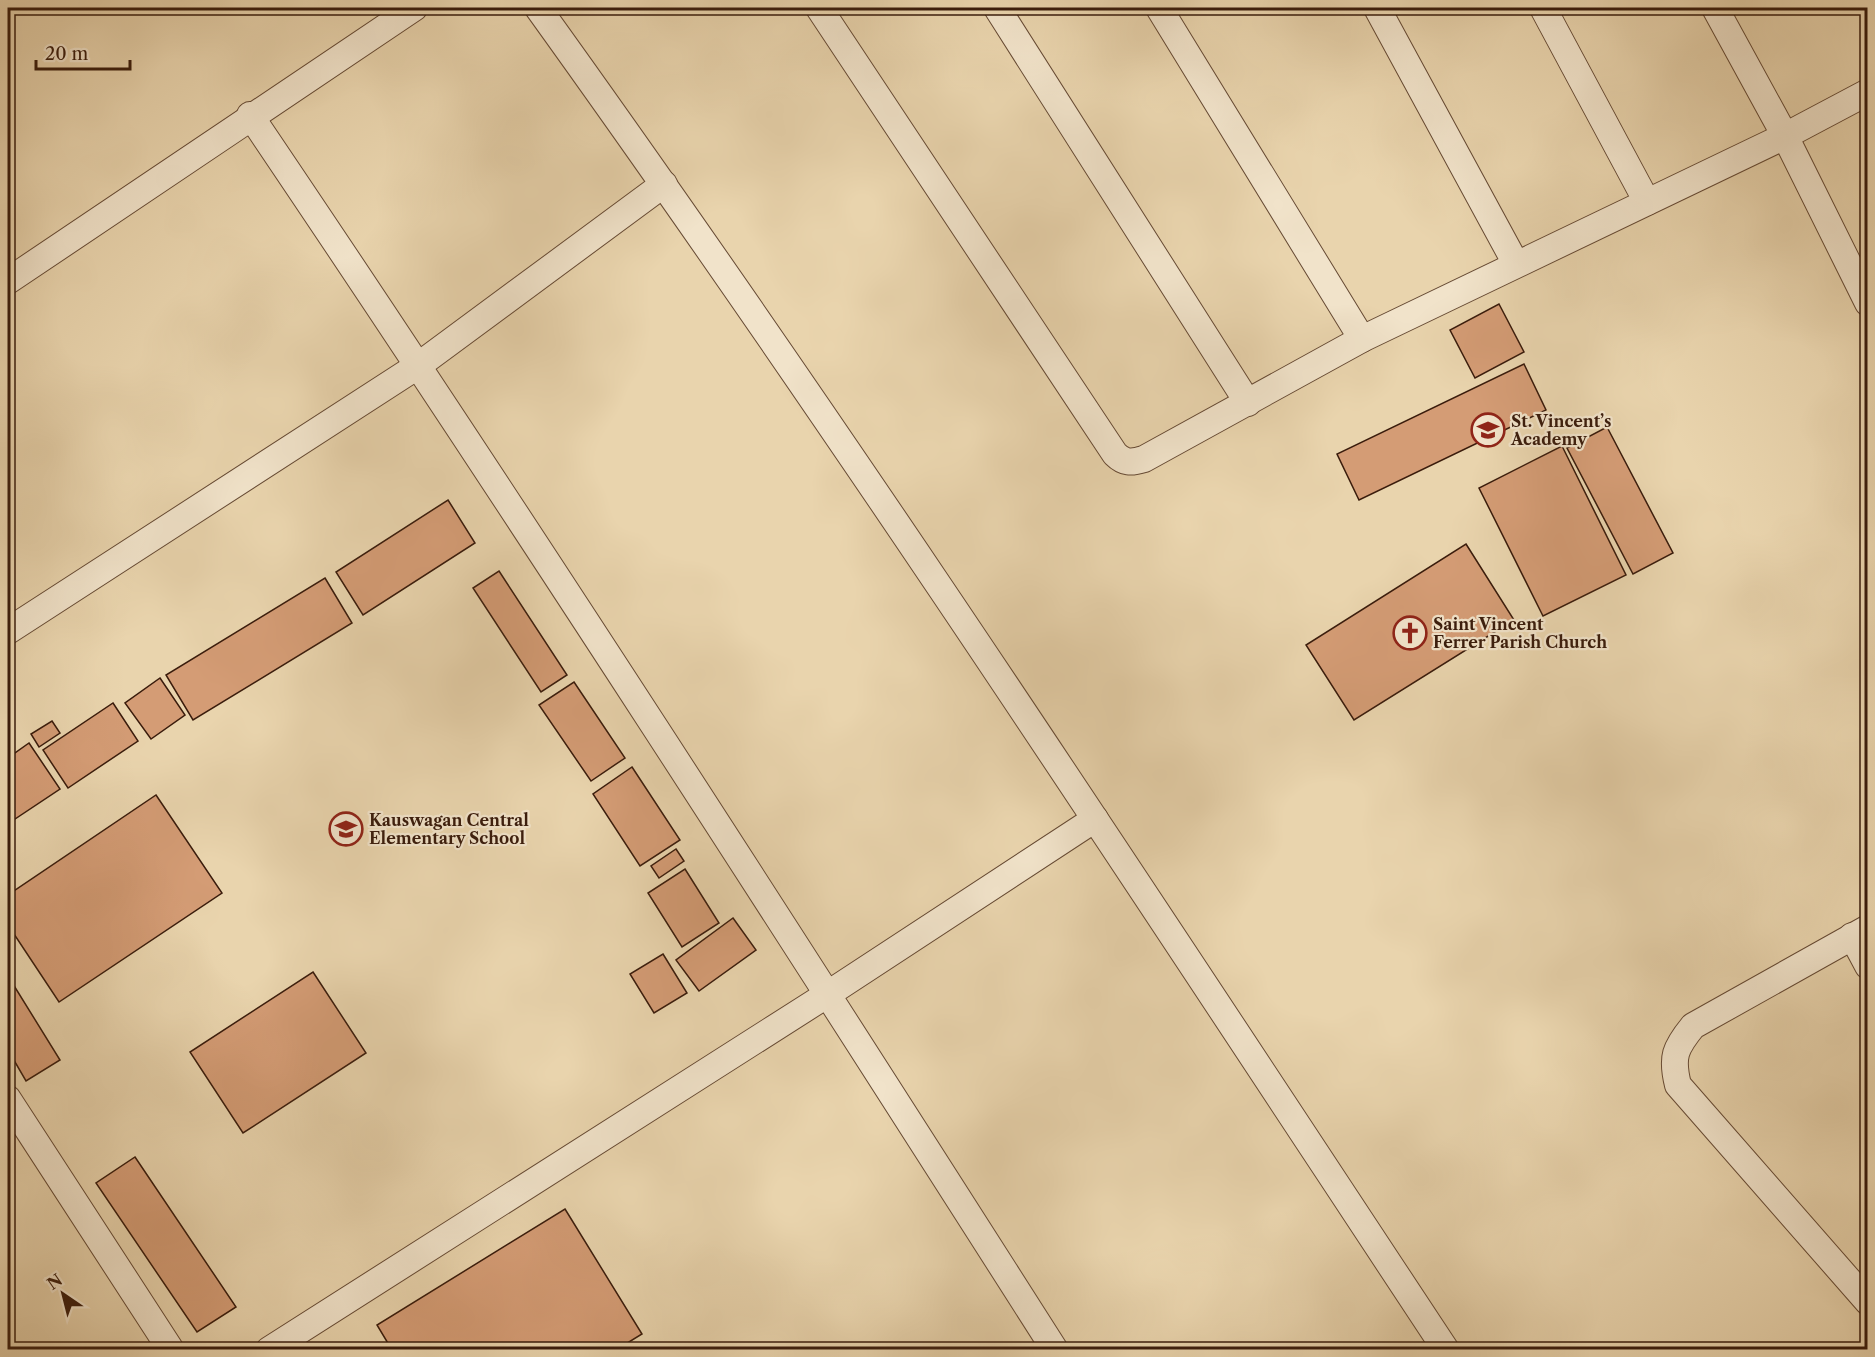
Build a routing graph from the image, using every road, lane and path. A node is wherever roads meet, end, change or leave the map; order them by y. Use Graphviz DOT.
graph roads {
  1 [pos="414,8"];
  2 [pos="538,8"];
  3 [pos="819,8"];
  4 [pos="997,8"];
  5 [pos="1159,8"];
  6 [pos="1377,8"];
  7 [pos="1543,8"];
  8 [pos="1715,8"];
  9 [pos="1868,92"];
  10 [pos="250,115"];
  11 [pos="1785,136"];
  12 [pos="664,184"];
  13 [pos="1647,202"];
  14 [pos="1516,264"];
  15 [pos="8,281"];
  16 [pos="1868,303"];
  17 [pos="1362,339"];
  18 [pos="419,365"];
  19 [pos="1248,403"];
  20 [pos="8,631"];
  21 [pos="1095,819"];
  22 [pos="1860,932"];
  23 [pos="1868,966"];
  24 [pos="828,994"];
  25 [pos="8,1099"];
  26 [pos="1868,1302"];
  27 [pos="171,1350"];
  28 [pos="269,1350"];
  29 [pos="1055,1350"];
  30 [pos="1446,1350"];
  1 -- 10 [label="street"];
  2 -- 12 [label="street"];
  3 -- 19 [label="street"];
  4 -- 19 [label="street"];
  5 -- 17 [label="street"];
  6 -- 14 [label="street"];
  7 -- 13 [label="street"];
  8 -- 11 [label="street"];
  9 -- 11 [label="street"];
  10 -- 15 [label="street"];
  10 -- 18 [label="street"];
  11 -- 13 [label="street"];
  11 -- 16 [label="street"];
  12 -- 18 [label="street"];
  12 -- 21 [label="street"];
  13 -- 14 [label="street"];
  14 -- 17 [label="street"];
  17 -- 19 [label="street"];
  18 -- 20 [label="street"];
  18 -- 24 [label="street"];
  21 -- 24 [label="street"];
  21 -- 30 [label="street"];
  22 -- 23 [label="street"];
  22 -- 26 [label="street"];
  24 -- 28 [label="street"];
  24 -- 29 [label="street"];
  25 -- 27 [label="street"];
}
